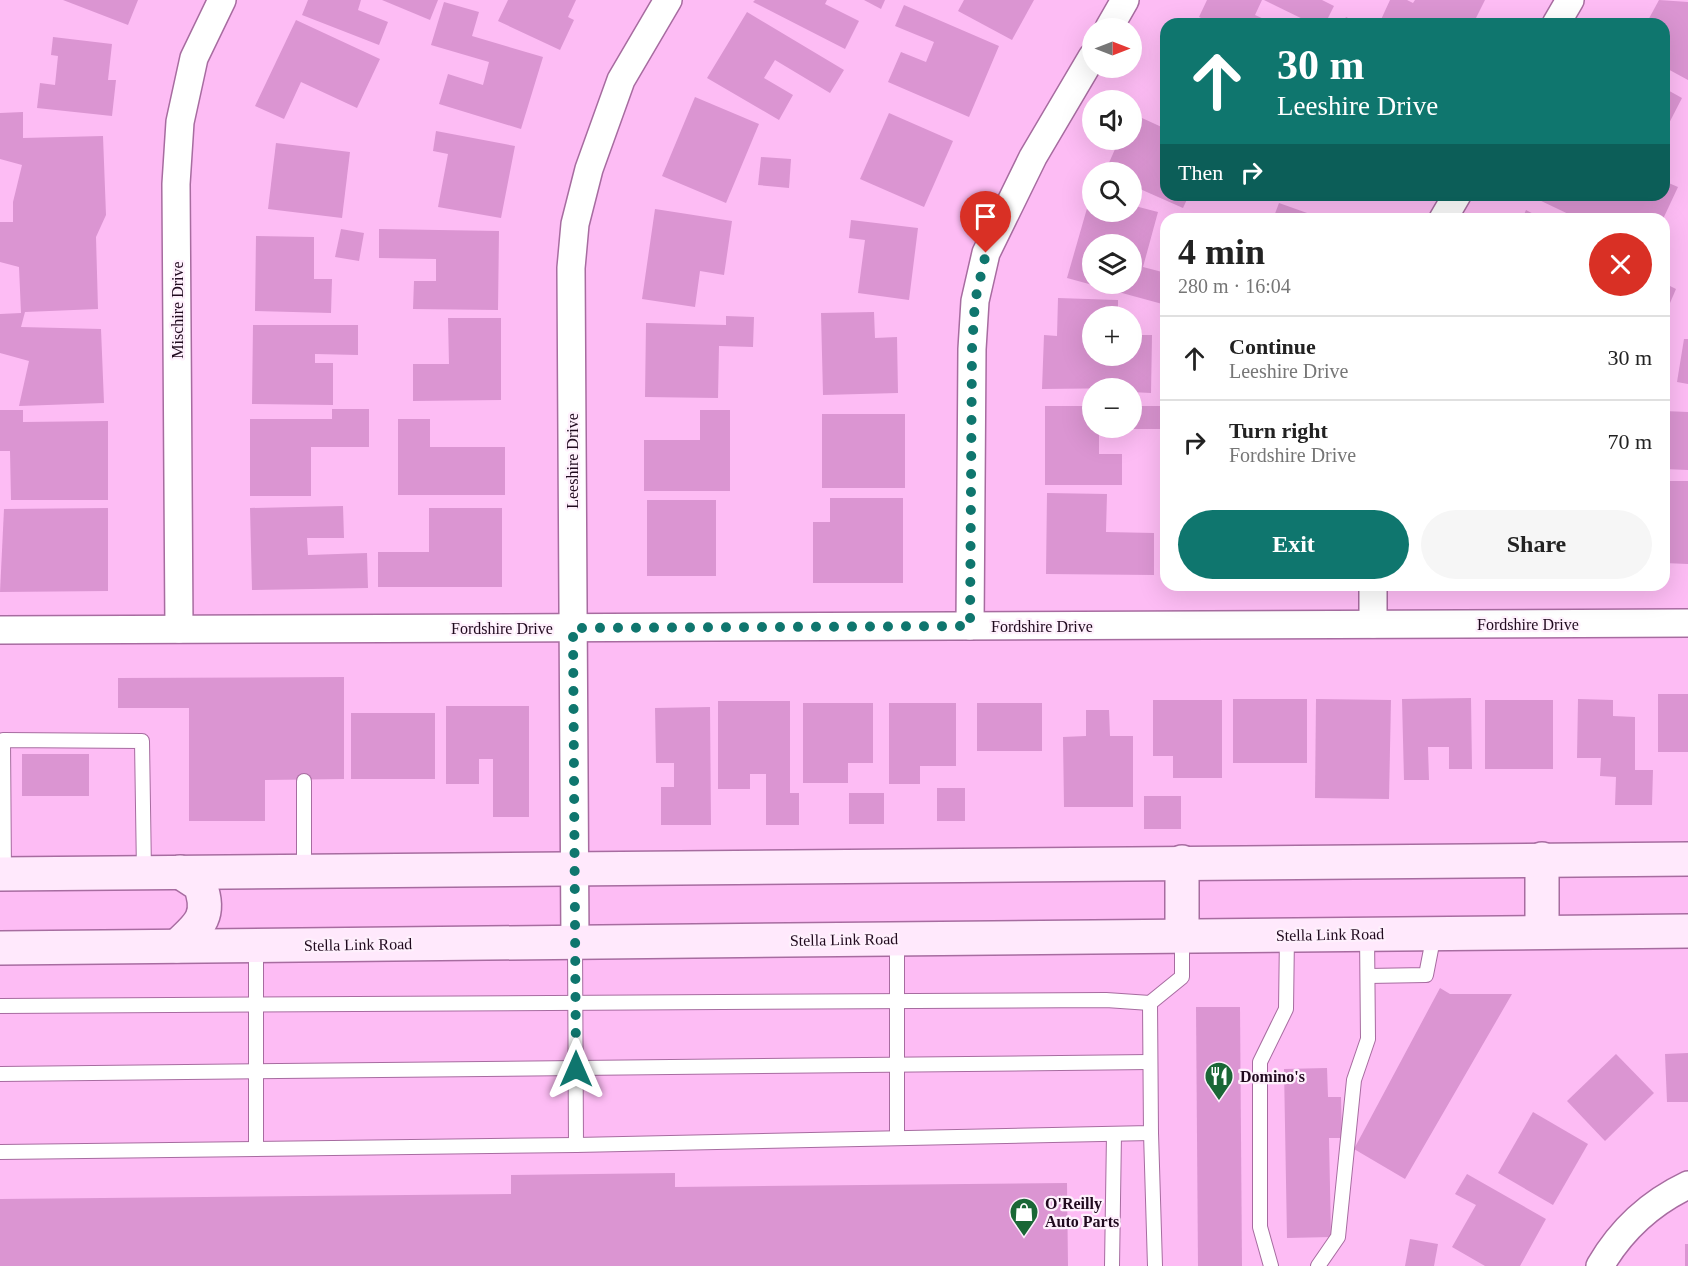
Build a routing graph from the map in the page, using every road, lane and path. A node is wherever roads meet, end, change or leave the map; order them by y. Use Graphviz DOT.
graph roads {
  1 [pos="222,0"];
  2 [pos="668,0"];
  3 [pos="1125,0"];
  4 [pos="1570,0"];
  5 [pos="1115,18"];
  6 [pos="1560,18"];
  7 [pos="1082,74"];
  8 [pos="1373,591"];
  9 [pos="1688,623"];
  10 [pos="1373,624"];
  11 [pos="970,626"];
  12 [pos="573,628"];
  13 [pos="179,629"];
  14 [pos="0,630"];
  15 [pos="304,781"];
  16 [pos="1688,858"];
  17 [pos="1542,859"];
  18 [pos="1182,862"];
  19 [pos="575,868"];
  20 [pos="304,871"];
  21 [pos="144,872"];
  22 [pos="180,872"];
  23 [pos="2,874"];
  24 [pos="1688,931"];
  25 [pos="1542,932"];
  26 [pos="1367,934"];
  27 [pos="1434,934"];
  28 [pos="1287,935"];
  29 [pos="1182,936"];
  30 [pos="897,939"];
  31 [pos="575,942"];
  32 [pos="256,945"];
  33 [pos="177,946"];
  34 [pos="0,948"];
  35 [pos="1368,976"];
  36 [pos="897,1002"];
  37 [pos="576,1003"];
  38 [pos="1150,1003"];
  39 [pos="256,1004"];
  40 [pos="0,1006"];
  41 [pos="1150,1062"];
  42 [pos="897,1066"];
  43 [pos="576,1069"];
  44 [pos="256,1072"];
  45 [pos="0,1074"];
  46 [pos="1151,1133"];
  47 [pos="1114,1134"];
  48 [pos="897,1137"];
  49 [pos="576,1145"];
  50 [pos="256,1149"];
  51 [pos="0,1152"];
  52 [pos="1688,1185"];
  53 [pos="1112,1266"];
  54 [pos="1155,1266"];
  55 [pos="1271,1266"];
  56 [pos="1318,1266"];
  57 [pos="1600,1266"];
  1 -- 13 [label="street, Mischire Drive"];
  2 -- 12 [label="street, Leeshire Drive"];
  3 -- 5 [label="street"];
  4 -- 6 [label="street"];
  7 -- 11 [label="street"];
  8 -- 10 [label="street"];
  9 -- 10 [label="street, Fordshire Drive"];
  10 -- 11 [label="street, Fordshire Drive"];
  11 -- 12 [label="street, Fordshire Drive"];
  12 -- 13 [label="street, Fordshire Drive"];
  12 -- 19 [label="street, Leeshire Drive"];
  13 -- 14 [label="street, Fordshire Drive"];
  15 -- 20 [label="lane"];
  16 -- 17 [label="main road"];
  17 -- 18 [label="main road"];
  17 -- 25 [label="main road"];
  18 -- 19 [label="main road"];
  18 -- 29 [label="main road"];
  19 -- 20 [label="main road"];
  19 -- 31 [label="street, Leeshire Drive"];
  20 -- 22 [label="main road"];
  21 -- 22 [label="main road"];
  21 -- 23 [label="main road"];
  21 -- 23 [label="lane"];
  22 -- 33 [label="main road"];
  24 -- 25 [label="main road, Stella Link Road"];
  25 -- 27 [label="main road, Stella Link Road"];
  26 -- 27 [label="main road, Stella Link Road"];
  26 -- 28 [label="main road, Stella Link Road"];
  26 -- 35 [label="lane"];
  27 -- 35 [label="lane"];
  28 -- 29 [label="main road, Stella Link Road"];
  28 -- 55 [label="lane"];
  29 -- 30 [label="main road, Stella Link Road"];
  29 -- 38 [label="lane"];
  30 -- 31 [label="main road, Stella Link Road"];
  30 -- 36 [label="lane"];
  31 -- 32 [label="main road, Stella Link Road"];
  31 -- 37 [label="lane"];
  32 -- 33 [label="main road, Stella Link Road"];
  32 -- 39 [label="lane"];
  33 -- 34 [label="main road, Stella Link Road"];
  35 -- 56 [label="lane"];
  36 -- 37 [label="lane"];
  36 -- 38 [label="lane"];
  36 -- 42 [label="lane"];
  37 -- 39 [label="lane"];
  37 -- 43 [label="lane"];
  38 -- 41 [label="lane"];
  39 -- 40 [label="lane"];
  39 -- 44 [label="lane"];
  41 -- 42 [label="lane"];
  41 -- 46 [label="lane"];
  42 -- 43 [label="lane"];
  42 -- 48 [label="lane"];
  43 -- 44 [label="lane"];
  43 -- 49 [label="lane"];
  44 -- 45 [label="lane"];
  44 -- 50 [label="lane"];
  46 -- 47 [label="lane"];
  46 -- 54 [label="lane"];
  47 -- 48 [label="lane"];
  47 -- 53 [label="lane"];
  48 -- 49 [label="lane"];
  49 -- 50 [label="lane"];
  50 -- 51 [label="lane"];
  52 -- 57 [label="street"];
}
